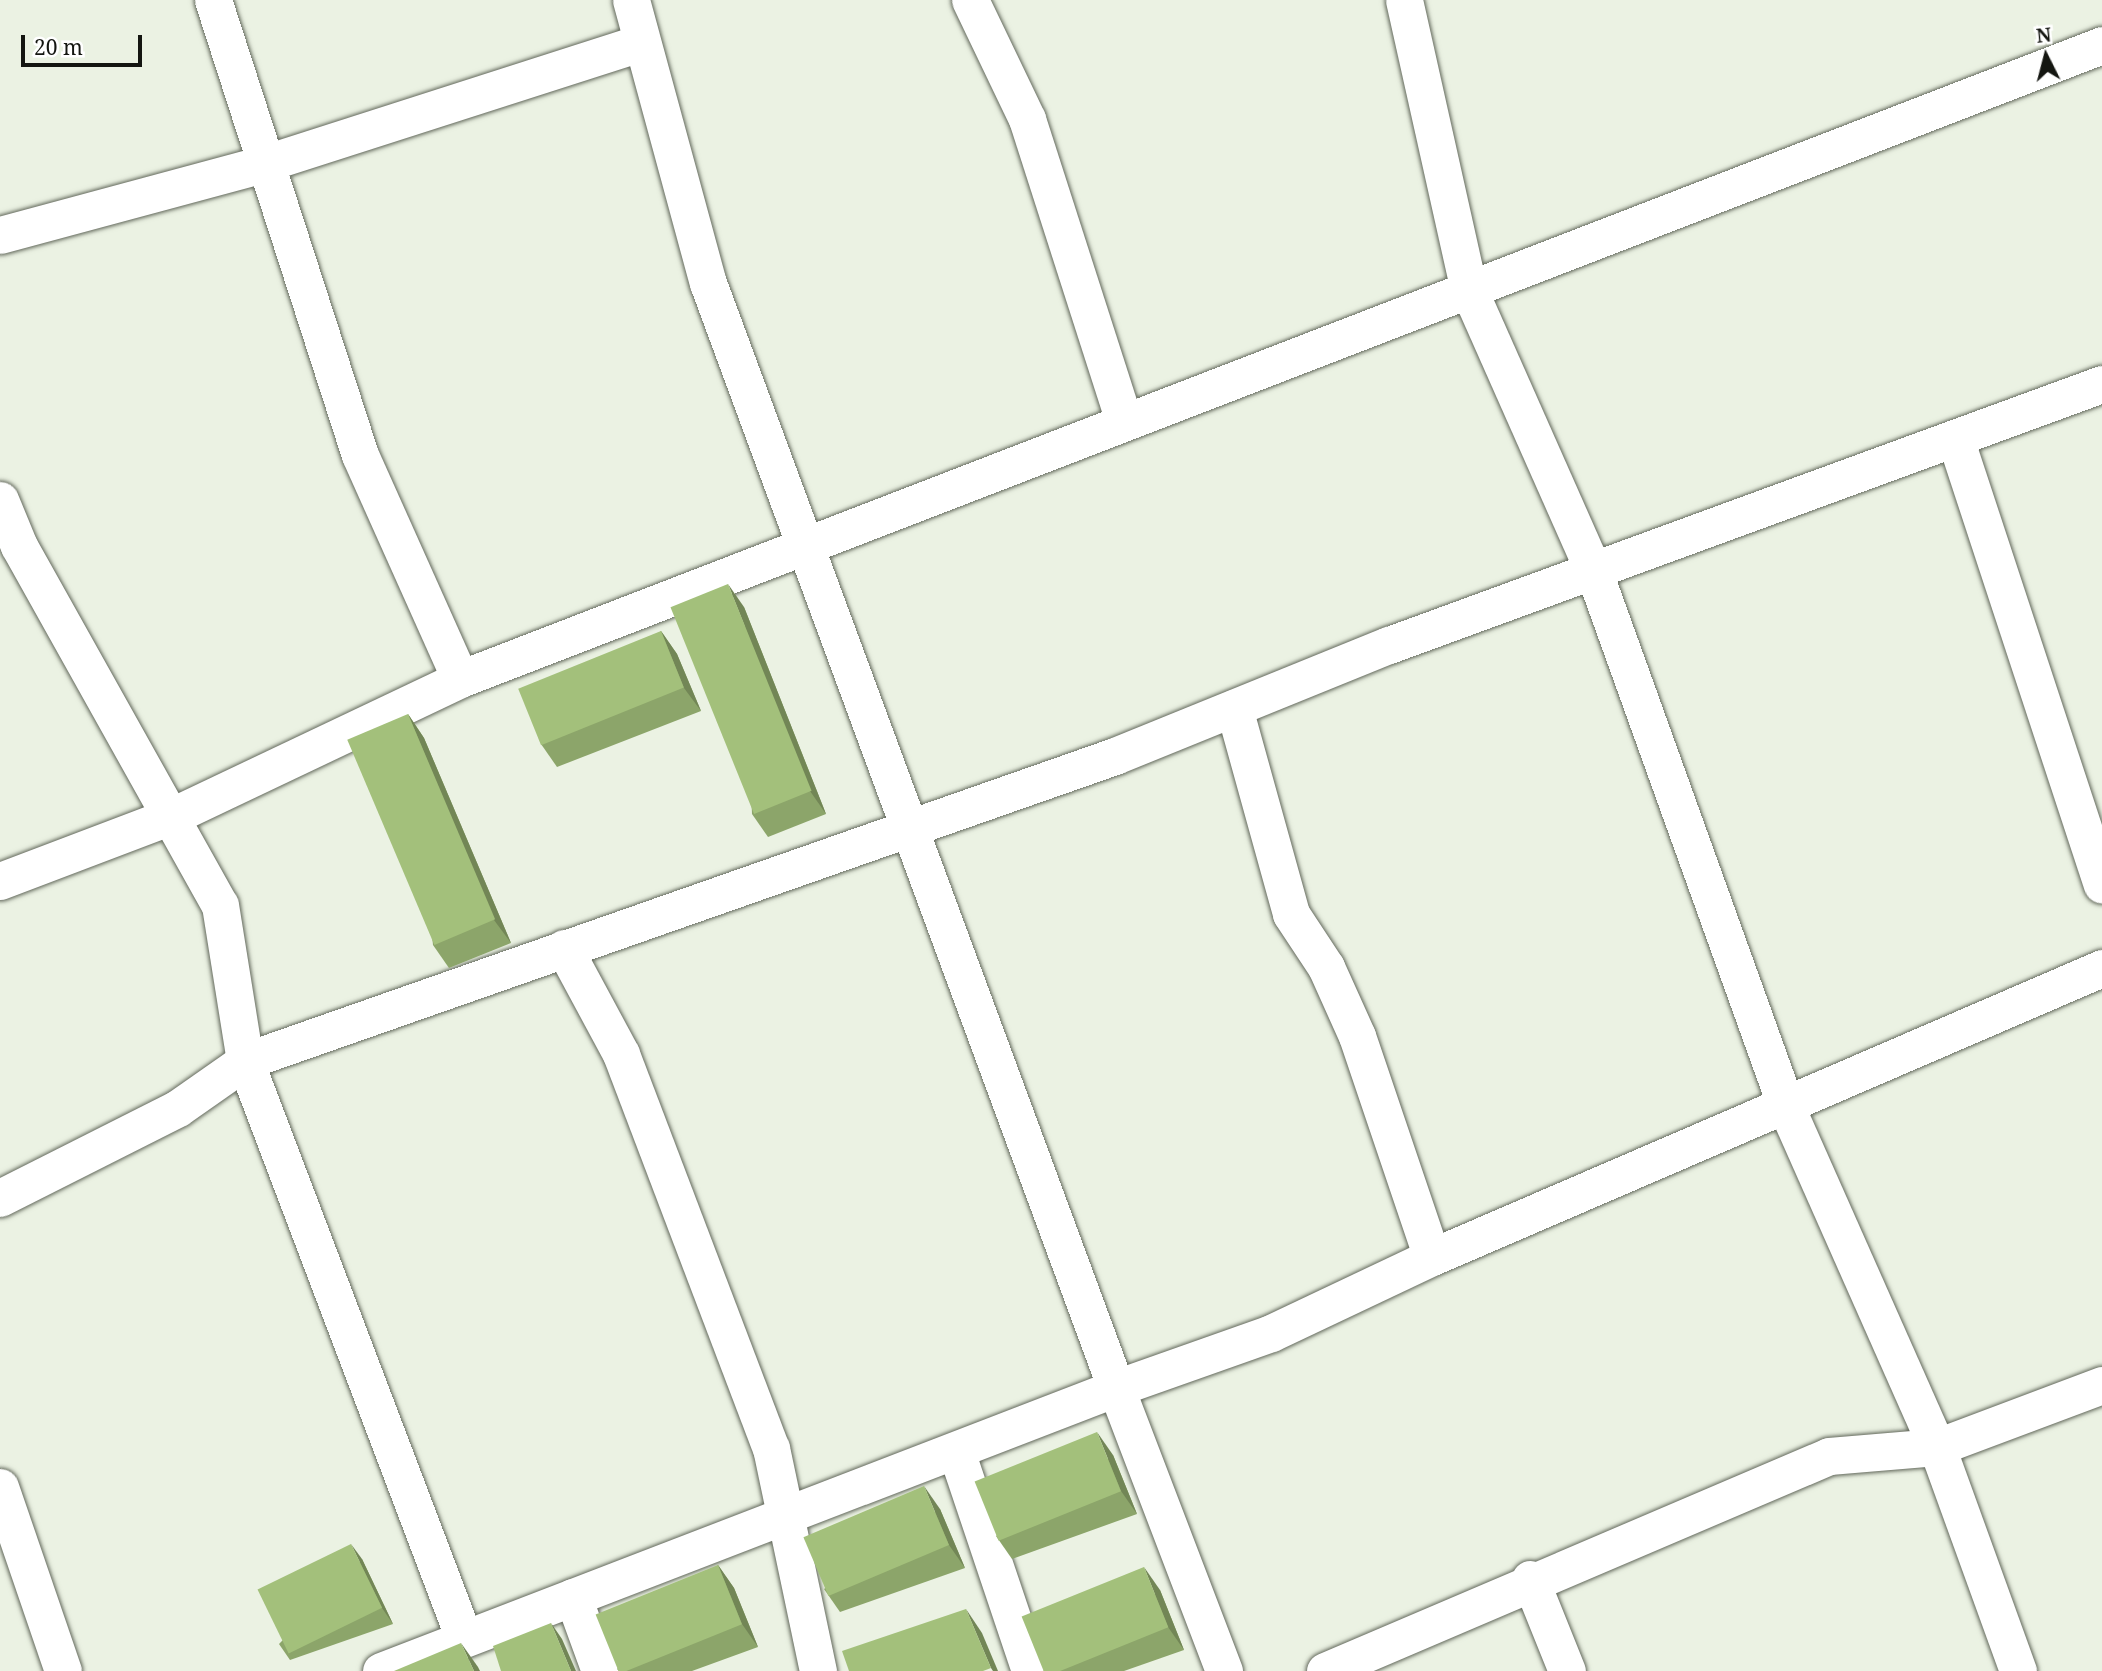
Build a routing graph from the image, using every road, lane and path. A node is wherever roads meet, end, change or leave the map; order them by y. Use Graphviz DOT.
graph roads {
  1 [pos="213,0"];
  2 [pos="631,0"];
  3 [pos="970,0"];
  4 [pos="1404,0"];
  5 [pos="639,43"];
  6 [pos="2102,44"];
  7 [pos="263,164"];
  8 [pos="0,235"];
  9 [pos="1469,290"];
  10 [pos="2102,384"];
  11 [pos="1123,418"];
  12 [pos="1955,438"];
  13 [pos="0,500"];
  14 [pos="802,545"];
  15 [pos="1595,575"];
  16 [pos="460,679"];
  17 [pos="1234,708"];
  18 [pos="174,815"];
  19 [pos="910,827"];
  20 [pos="0,881"];
  21 [pos="2102,884"];
  22 [pos="564,948"];
  23 [pos="2102,968"];
  24 [pos="245,1061"];
  25 [pos="1787,1109"];
  26 [pos="0,1198"];
  27 [pos="1432,1257"];
  28 [pos="2102,1385"];
  29 [pos="1116,1388"];
  30 [pos="1937,1447"];
  31 [pos="956,1451"];
  32 [pos="0,1487"];
  33 [pos="787,1515"];
  34 [pos="1530,1579"];
  35 [pos="573,1597"];
  36 [pos="464,1638"];
  37 [pos="62,1671"];
  38 [pos="381,1671"];
  39 [pos="600,1671"];
  40 [pos="818,1671"];
  41 [pos="1030,1671"];
  42 [pos="1224,1671"];
  43 [pos="1325,1671"];
  44 [pos="1567,1671"];
  45 [pos="2018,1671"];
  1 -- 7 [label="street"];
  2 -- 5 [label="street"];
  3 -- 11 [label="street"];
  4 -- 9 [label="street"];
  5 -- 7 [label="street"];
  5 -- 14 [label="street"];
  6 -- 9 [label="street"];
  7 -- 8 [label="street"];
  7 -- 16 [label="street"];
  9 -- 11 [label="street"];
  9 -- 15 [label="street"];
  10 -- 12 [label="street"];
  11 -- 14 [label="street"];
  12 -- 15 [label="street"];
  12 -- 21 [label="street"];
  13 -- 18 [label="street"];
  14 -- 16 [label="street"];
  14 -- 19 [label="street"];
  15 -- 17 [label="street"];
  15 -- 25 [label="street"];
  16 -- 18 [label="street"];
  17 -- 19 [label="street"];
  17 -- 27 [label="street"];
  18 -- 20 [label="street"];
  18 -- 24 [label="street"];
  19 -- 22 [label="street"];
  19 -- 29 [label="street"];
  22 -- 24 [label="street"];
  22 -- 33 [label="street"];
  23 -- 25 [label="street"];
  24 -- 26 [label="street"];
  24 -- 36 [label="street"];
  25 -- 27 [label="street"];
  25 -- 30 [label="street"];
  27 -- 29 [label="street"];
  28 -- 30 [label="street"];
  29 -- 31 [label="street"];
  29 -- 42 [label="street"];
  30 -- 34 [label="street"];
  30 -- 45 [label="street"];
  31 -- 33 [label="street"];
  31 -- 41 [label="street"];
  32 -- 37 [label="street"];
  33 -- 35 [label="street"];
  33 -- 40 [label="street"];
  34 -- 43 [label="street"];
  34 -- 44 [label="street"];
  35 -- 36 [label="street"];
  35 -- 39 [label="street"];
  36 -- 38 [label="street"];
}
